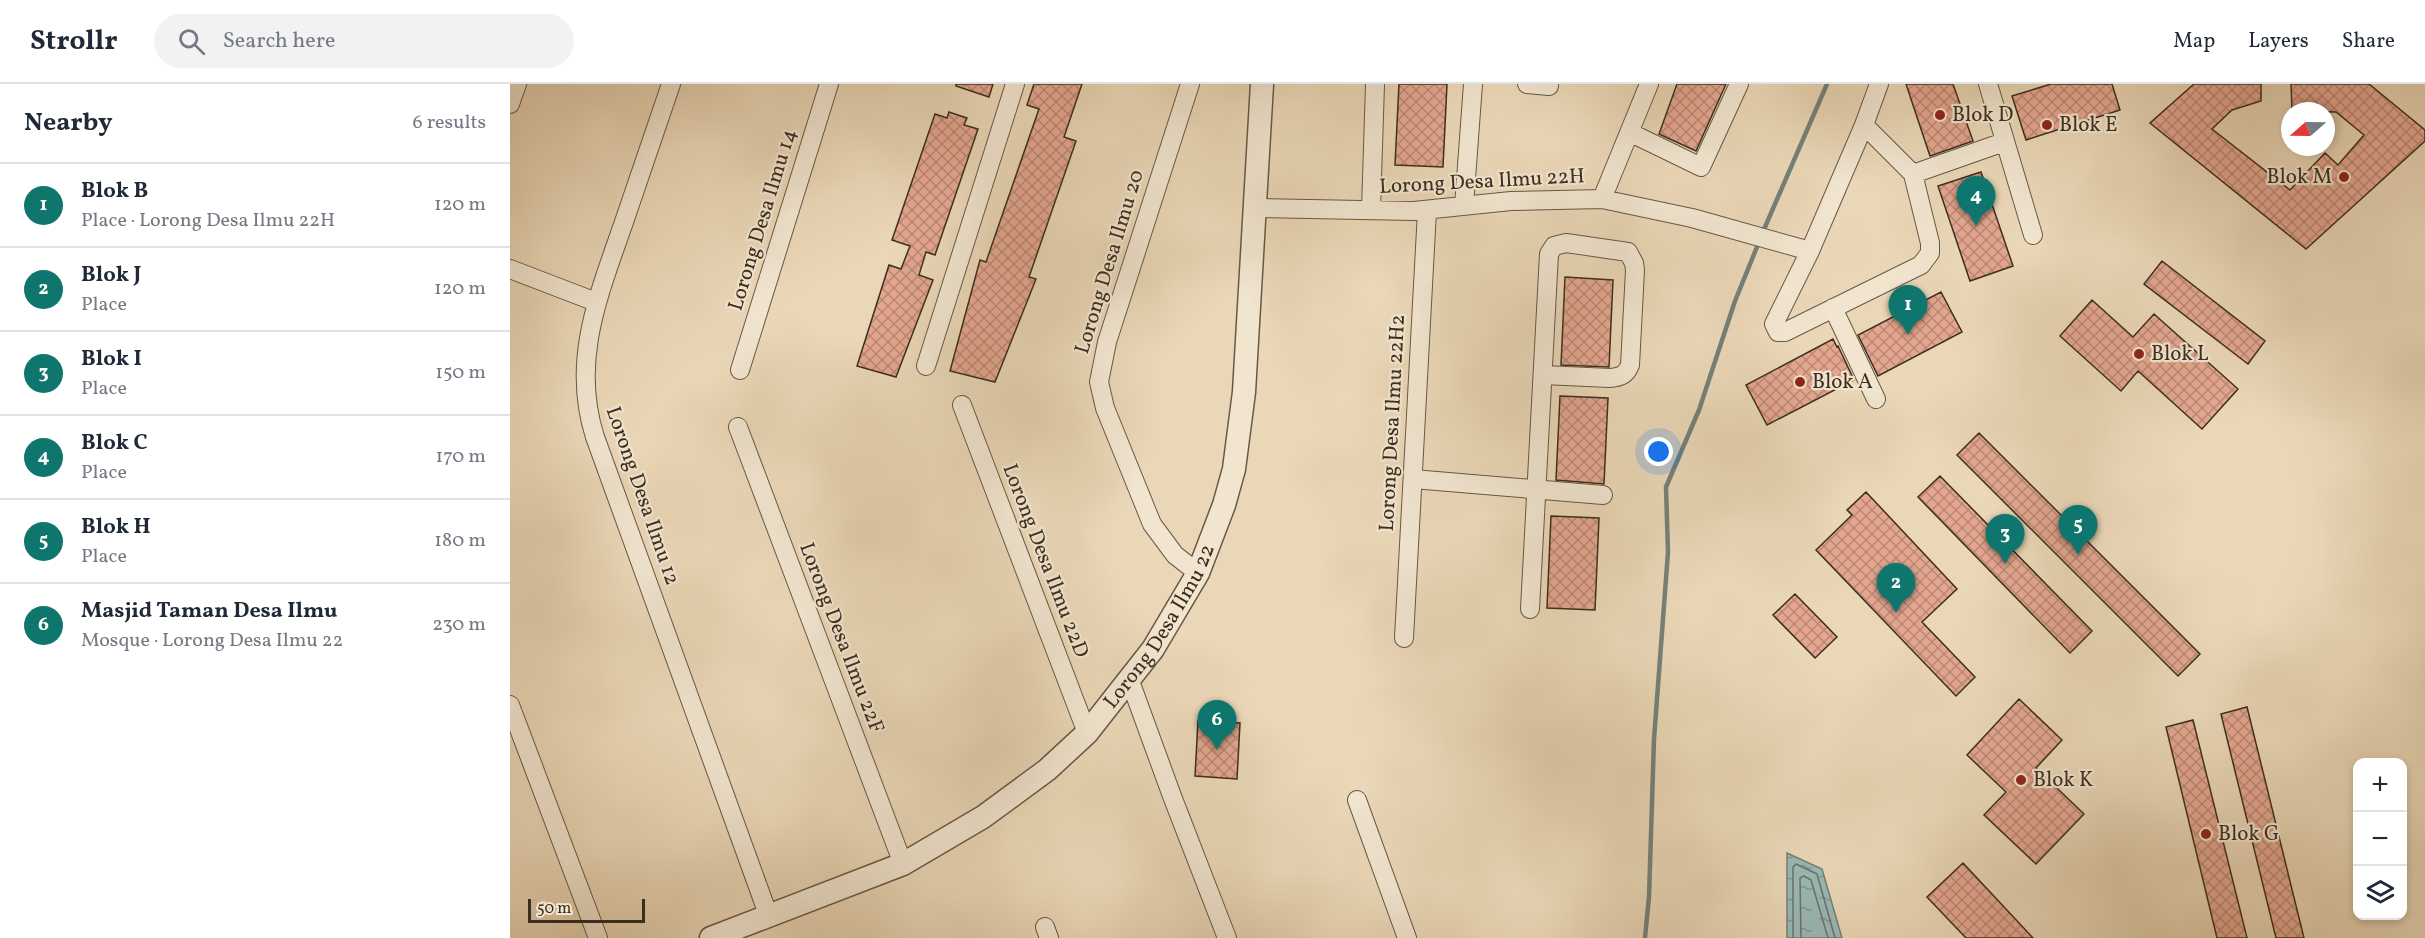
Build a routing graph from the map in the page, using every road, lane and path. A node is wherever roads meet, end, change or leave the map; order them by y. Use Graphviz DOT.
graph roads {
  1 [pos="517,84"];
  2 [pos="671,84"];
  3 [pos="829,84"];
  4 [pos="1015,84"];
  5 [pos="1190,84"];
  6 [pos="1262,84"];
  7 [pos="1375,84"];
  8 [pos="1473,84"];
  9 [pos="1527,84"];
  10 [pos="1649,84"];
  11 [pos="1739,84"];
  12 [pos="1879,84"];
  13 [pos="1993,85"];
  14 [pos="1549,86"];
  15 [pos="510,104"];
  16 [pos="1864,125"];
  17 [pos="1631,133"];
  18 [pos="2004,142"];
  19 [pos="1913,174"];
  20 [pos="1602,199"];
  21 [pos="1464,206"];
  22 [pos="1256,208"];
  23 [pos="1371,210"];
  24 [pos="1427,211"];
  25 [pos="2033,235"];
  26 [pos="1810,251"];
  27 [pos="510,269"];
  28 [pos="596,302"];
  29 [pos="1833,309"];
  30 [pos="926,366"];
  31 [pos="740,370"];
  32 [pos="1543,375"];
  33 [pos="1876,399"];
  34 [pos="962,405"];
  35 [pos="738,427"];
  36 [pos="1413,479"];
  37 [pos="1536,490"];
  38 [pos="1603,495"];
  39 [pos="1198,573"];
  40 [pos="1530,609"];
  41 [pos="1404,638"];
  42 [pos="1130,681"];
  43 [pos="510,705"];
  44 [pos="1086,733"];
  45 [pos="1357,800"];
  46 [pos="903,864"];
  47 [pos="770,917"];
  48 [pos="598,938"];
  49 [pos="711,938"];
  50 [pos="1227,938"];
  51 [pos="1407,938"];
  1 -- 15 [label="street"];
  2 -- 28 [label="street, Lorong Desa Ilmu 12"];
  3 -- 31 [label="street, Lorong Desa Ilmu 14"];
  4 -- 30 [label="street"];
  5 -- 39 [label="street, Lorong Desa Ilmu 20"];
  6 -- 22 [label="street, Lorong Desa Ilmu 22"];
  7 -- 23 [label="street"];
  8 -- 21 [label="street"];
  9 -- 14 [label="street"];
  10 -- 17 [label="street"];
  11 -- 17 [label="street"];
  12 -- 16 [label="street"];
  13 -- 18 [label="street"];
  16 -- 19 [label="street"];
  16 -- 26 [label="street"];
  17 -- 20 [label="street"];
  18 -- 19 [label="street"];
  18 -- 25 [label="street"];
  19 -- 29 [label="street"];
  20 -- 21 [label="street, Lorong Desa Ilmu 22H"];
  20 -- 26 [label="street, Lorong Desa Ilmu 22H"];
  21 -- 24 [label="street, Lorong Desa Ilmu 22H"];
  22 -- 23 [label="street, Lorong Desa Ilmu 22H"];
  22 -- 39 [label="street, Lorong Desa Ilmu 22"];
  23 -- 24 [label="street, Lorong Desa Ilmu 22H"];
  24 -- 36 [label="street, Lorong Desa Ilmu 22H2"];
  26 -- 29 [label="street"];
  27 -- 28 [label="street"];
  28 -- 47 [label="street, Lorong Desa Ilmu 12"];
  29 -- 33 [label="street"];
  32 -- 32 [label="street"];
  32 -- 37 [label="street"];
  34 -- 44 [label="street, Lorong Desa Ilmu 22D"];
  35 -- 46 [label="street, Lorong Desa Ilmu 22F"];
  36 -- 37 [label="street"];
  36 -- 41 [label="street, Lorong Desa Ilmu 22H2"];
  37 -- 38 [label="street"];
  37 -- 40 [label="street"];
  39 -- 42 [label="street, Lorong Desa Ilmu 22"];
  42 -- 44 [label="street, Lorong Desa Ilmu 22"];
  42 -- 50 [label="street"];
  43 -- 48 [label="street"];
  44 -- 46 [label="street, Lorong Desa Ilmu 22"];
  45 -- 51 [label="street"];
  46 -- 47 [label="street, Lorong Desa Ilmu 22"];
  47 -- 49 [label="street, Lorong Desa Ilmu 22"];
}
